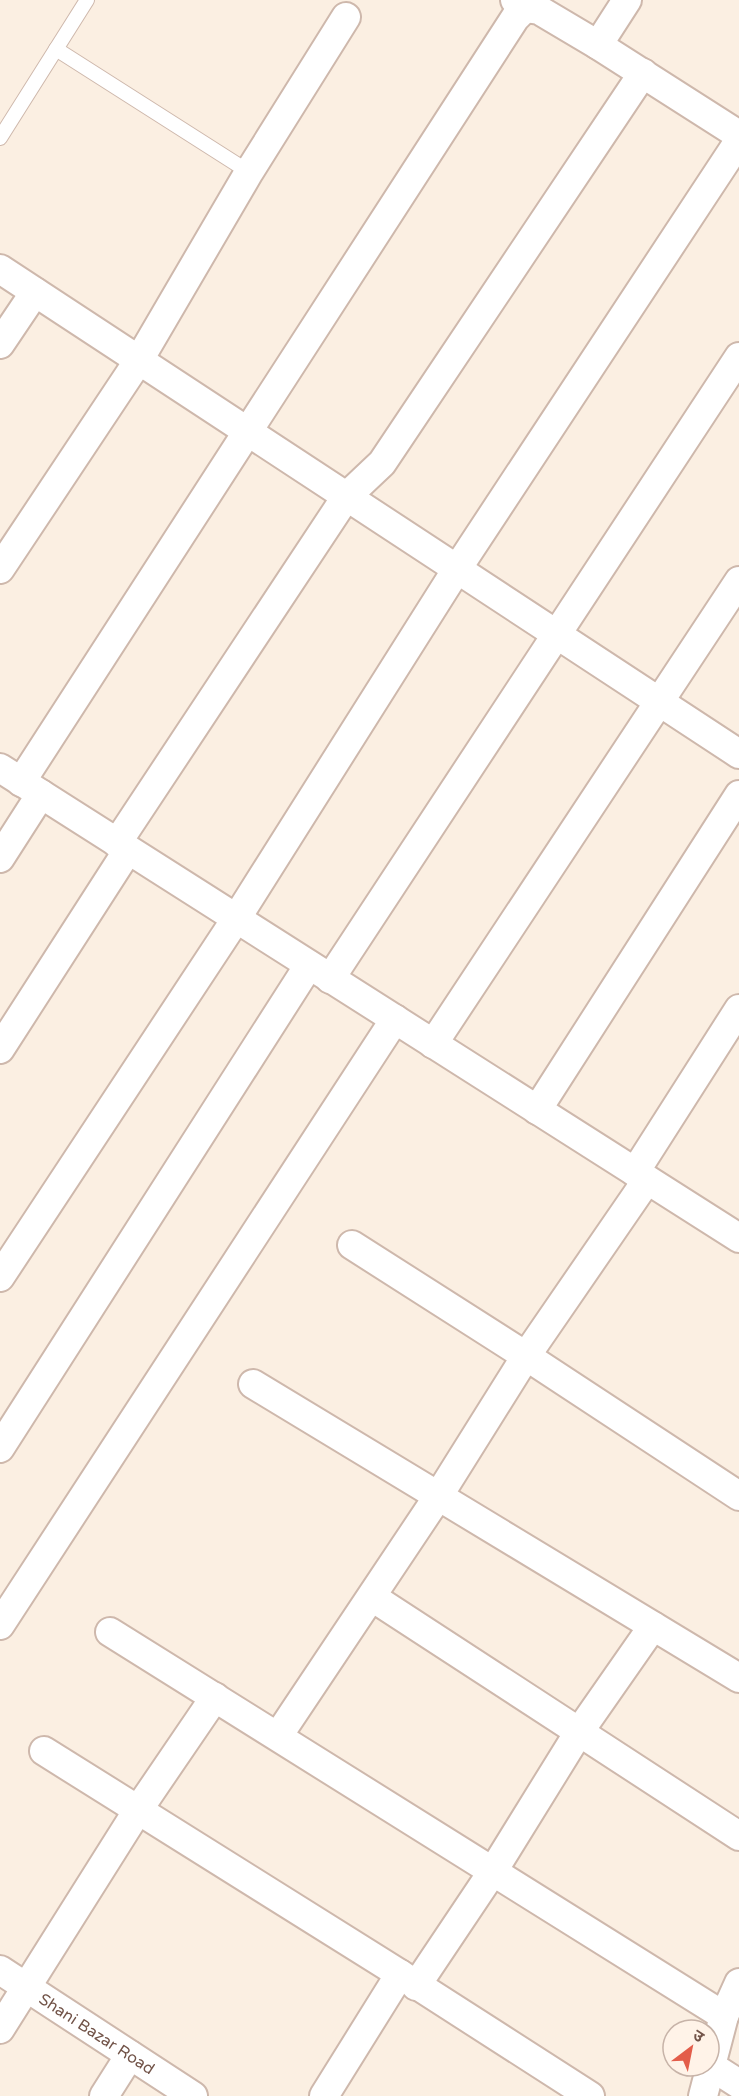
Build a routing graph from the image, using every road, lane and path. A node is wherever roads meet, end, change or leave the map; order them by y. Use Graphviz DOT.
graph roads {
  1 [pos="87,0"];
  2 [pos="627,0"];
  3 [pos="520,4"];
  4 [pos="346,17"];
  5 [pos="598,45"];
  6 [pos="56,49"];
  7 [pos="643,73"];
  8 [pos="739,135"];
  9 [pos="0,138"];
  10 [pos="739,141"];
  11 [pos="249,172"];
  12 [pos="0,269"];
  13 [pos="34,292"];
  14 [pos="0,344"];
  15 [pos="739,357"];
  16 [pos="139,360"];
  17 [pos="246,431"];
  18 [pos="346,496"];
  19 [pos="0,569"];
  20 [pos="457,569"];
  21 [pos="739,581"];
  22 [pos="557,635"];
  23 [pos="659,701"];
  24 [pos="739,754"];
  25 [pos="21,781"];
  26 [pos="739,795"];
  27 [pos="123,847"];
  28 [pos="0,858"];
  29 [pos="236,919"];
  30 [pos="320,972"];
  31 [pos="739,1010"];
  32 [pos="394,1019"];
  33 [pos="433,1044"];
  34 [pos="0,1049"];
  35 [pos="537,1110"];
  36 [pos="641,1176"];
  37 [pos="737,1232"];
  38 [pos="352,1245"];
  39 [pos="0,1277"];
  40 [pos="526,1356"];
  41 [pos="253,1384"];
  42 [pos="0,1448"];
  43 [pos="737,1489"];
  44 [pos="439,1495"];
  45 [pos="372,1597"];
  46 [pos="0,1625"];
  47 [pos="653,1626"];
  48 [pos="110,1632"];
  49 [pos="739,1678"];
  50 [pos="215,1698"];
  51 [pos="579,1732"];
  52 [pos="278,1737"];
  53 [pos="44,1751"];
  54 [pos="138,1809"];
  55 [pos="739,1836"];
  56 [pos="492,1871"];
  57 [pos="0,1970"];
  58 [pos="408,1980"];
  59 [pos="739,1983"];
  60 [pos="26,1988"];
  61 [pos="724,2016"];
  62 [pos="721,2028"];
  63 [pos="0,2029"];
  64 [pos="130,2055"];
  65 [pos="721,2072"];
  66 [pos="708,2078"];
  67 [pos="739,2084"];
  68 [pos="104,2096"];
  69 [pos="193,2096"];
  70 [pos="324,2096"];
  71 [pos="590,2096"];
  72 [pos="703,2096"];
  1 -- 6 [label="lane"];
  2 -- 5 [label="street"];
  3 -- 5 [label="street"];
  3 -- 17 [label="street"];
  4 -- 11 [label="street"];
  5 -- 7 [label="street"];
  6 -- 9 [label="lane"];
  6 -- 11 [label="lane"];
  7 -- 8 [label="street"];
  7 -- 18 [label="street"];
  10 -- 20 [label="street"];
  11 -- 16 [label="street"];
  12 -- 13 [label="street"];
  13 -- 14 [label="street"];
  13 -- 16 [label="street"];
  15 -- 22 [label="street"];
  16 -- 17 [label="street"];
  16 -- 19 [label="street"];
  17 -- 18 [label="street"];
  17 -- 25 [label="street"];
  18 -- 20 [label="street"];
  18 -- 27 [label="street"];
  20 -- 22 [label="street"];
  20 -- 29 [label="street"];
  21 -- 23 [label="street"];
  22 -- 23 [label="street"];
  22 -- 30 [label="street"];
  23 -- 24 [label="street"];
  23 -- 33 [label="street"];
  25 -- 27 [label="street"];
  25 -- 28 [label="street"];
  26 -- 35 [label="street"];
  27 -- 29 [label="street"];
  27 -- 34 [label="street"];
  29 -- 30 [label="street"];
  29 -- 39 [label="street"];
  30 -- 32 [label="street"];
  30 -- 42 [label="street"];
  31 -- 36 [label="street"];
  32 -- 33 [label="street"];
  32 -- 46 [label="street"];
  33 -- 35 [label="street"];
  35 -- 36 [label="street"];
  36 -- 37 [label="street"];
  36 -- 40 [label="street"];
  38 -- 40 [label="street"];
  40 -- 43 [label="street"];
  40 -- 44 [label="street"];
  41 -- 44 [label="street"];
  44 -- 45 [label="street"];
  44 -- 47 [label="street"];
  45 -- 51 [label="street"];
  45 -- 52 [label="street"];
  47 -- 49 [label="street"];
  47 -- 51 [label="street"];
  48 -- 50 [label="street"];
  50 -- 52 [label="street"];
  50 -- 54 [label="street"];
  51 -- 55 [label="street"];
  51 -- 56 [label="street"];
  52 -- 56 [label="street"];
  53 -- 54 [label="street"];
  54 -- 58 [label="street"];
  54 -- 60 [label="street"];
  56 -- 58 [label="street"];
  56 -- 61 [label="street"];
  57 -- 60 [label="street, Shani Bazar Road"];
  58 -- 70 [label="street"];
  58 -- 71 [label="street"];
  59 -- 61 [label="street"];
  60 -- 63 [label="street"];
  60 -- 64 [label="street, Shani Bazar Road"];
  61 -- 62 [label="street"];
  64 -- 68 [label="street"];
  64 -- 69 [label="street, Shani Bazar Road"];
  65 -- 67 [label="street"];
  66 -- 72 [label="street"];
}
